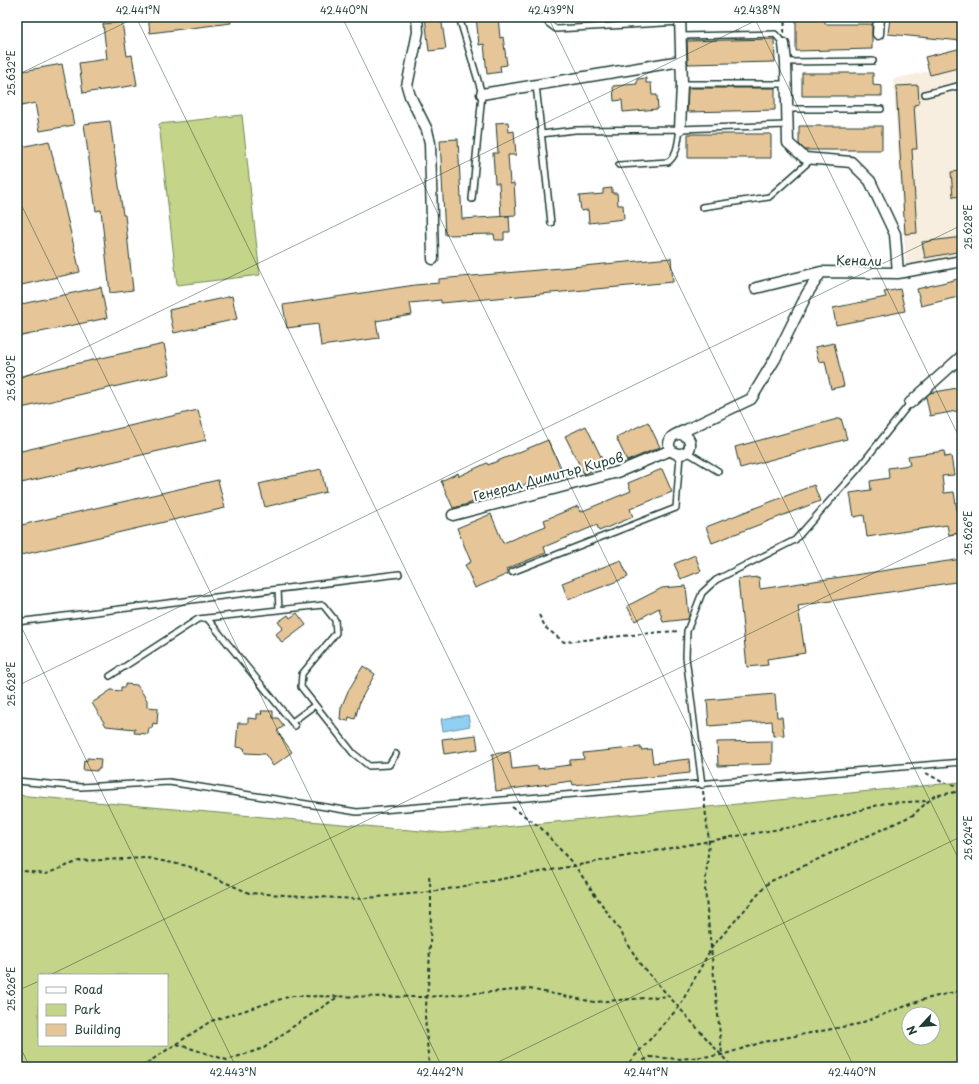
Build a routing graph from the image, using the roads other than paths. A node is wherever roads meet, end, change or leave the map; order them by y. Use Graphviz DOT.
graph roads {
  1 [pos="417,17"];
  2 [pos="459,17"];
  3 [pos="548,17"];
  4 [pos="879,17"];
  5 [pos="681,19"];
  6 [pos="878,34"];
  7 [pos="681,36"];
  8 [pos="784,44"];
  9 [pos="681,61"];
  10 [pos="873,61"];
  11 [pos="786,62"];
  12 [pos="682,84"];
  13 [pos="787,84"];
  14 [pos="536,85"];
  15 [pos="962,85"];
  16 [pos="482,94"];
  17 [pos="925,94"];
  18 [pos="788,109"];
  19 [pos="881,109"];
  20 [pos="788,125"];
  21 [pos="680,129"];
  22 [pos="541,134"];
  23 [pos="813,159"];
  24 [pos="619,165"];
  25 [pos="472,199"];
  26 [pos="702,207"];
  27 [pos="551,222"];
  28 [pos="433,259"];
  29 [pos="962,260"];
  30 [pos="821,272"];
  31 [pos="898,273"];
  32 [pos="756,288"];
  33 [pos="962,356"];
  34 [pos="910,403"];
  35 [pos="696,426"];
  36 [pos="680,434"];
  37 [pos="682,450"];
  38 [pos="718,472"];
  39 [pos="452,515"];
  40 [pos="512,572"];
  41 [pos="399,574"];
  42 [pos="278,589"];
  43 [pos="280,610"];
  44 [pos="207,618"];
  45 [pos="17,622"];
  46 [pos="110,676"];
  47 [pos="315,705"];
  48 [pos="396,754"];
  49 [pos="962,762"];
  50 [pos="17,782"];
  51 [pos="702,785"];
  1 -- 28 [label="street"];
  2 -- 16 [label="lane"];
  3 -- 5 [label="lane"];
  4 -- 6 [label="street"];
  5 -- 7 [label="street"];
  7 -- 8 [label="lane"];
  7 -- 9 [label="street"];
  8 -- 11 [label="street"];
  9 -- 12 [label="street"];
  9 -- 14 [label="street"];
  10 -- 11 [label="lane"];
  11 -- 13 [label="street"];
  12 -- 13 [label="lane"];
  12 -- 21 [label="street"];
  13 -- 18 [label="street"];
  14 -- 16 [label="street"];
  14 -- 22 [label="lane"];
  15 -- 17 [label="lane"];
  16 -- 25 [label="lane"];
  18 -- 19 [label="lane"];
  18 -- 20 [label="street"];
  20 -- 21 [label="lane"];
  20 -- 23 [label="street"];
  21 -- 22 [label="lane"];
  21 -- 24 [label="lane"];
  22 -- 27 [label="lane"];
  23 -- 26 [label="lane"];
  23 -- 31 [label="street"];
  29 -- 31 [label="street, Кенали"];
  30 -- 31 [label="street, Кенали"];
  30 -- 32 [label="street, Кенали"];
  30 -- 35 [label="street"];
  33 -- 34 [label="street"];
  34 -- 51 [label="lane"];
  35 -- 36 [label="street"];
  35 -- 37 [label="street"];
  36 -- 37 [label="street"];
  36 -- 37 [label="street"];
  37 -- 38 [label="lane"];
  37 -- 39 [label="street, Генерал Димитър Киров"];
  37 -- 40 [label="lane"];
  41 -- 42 [label="lane"];
  42 -- 43 [label="lane"];
  42 -- 45 [label="lane"];
  43 -- 44 [label="lane"];
  43 -- 47 [label="lane"];
  44 -- 46 [label="lane"];
  44 -- 47 [label="lane"];
  47 -- 48 [label="lane"];
  49 -- 51 [label="lane"];
  50 -- 51 [label="lane"];
}
